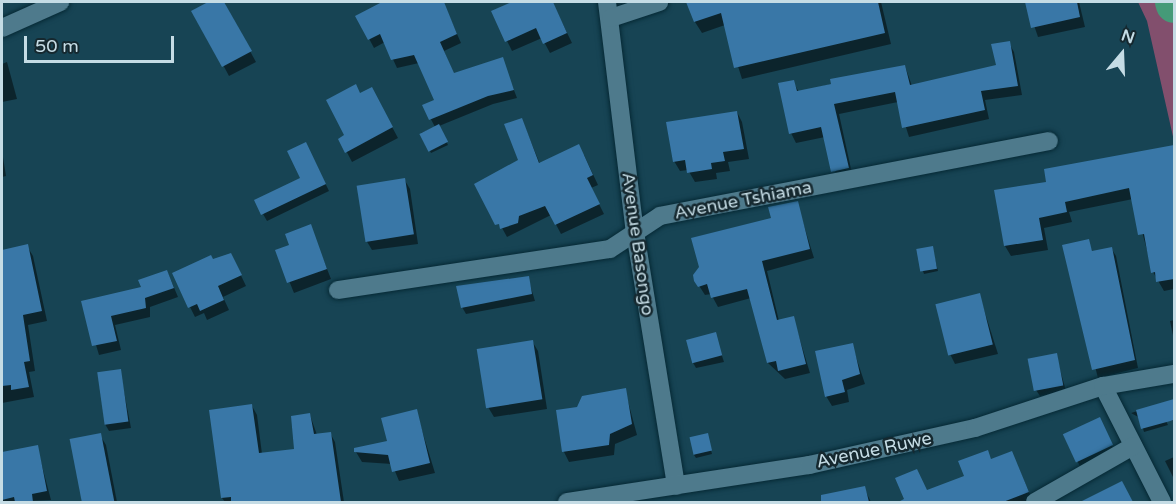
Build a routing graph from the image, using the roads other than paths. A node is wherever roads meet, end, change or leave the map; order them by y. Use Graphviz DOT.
graph roads {
  1 [pos="60,2"];
  2 [pos="659,2"];
  3 [pos="609,10"];
  4 [pos="2,28"];
  5 [pos="1049,141"];
  6 [pos="634,232"];
  7 [pos="338,290"];
  8 [pos="1174,374"];
  9 [pos="1103,386"];
  10 [pos="1133,446"];
  11 [pos="676,486"];
  12 [pos="567,502"];
  13 [pos="1035,502"];
  14 [pos="1162,502"];
  1 -- 4 [label="street"];
  2 -- 3 [label="street"];
  3 -- 6 [label="street, Avenue Basongo"];
  5 -- 6 [label="street, Avenue Tshiama"];
  6 -- 7 [label="street, Avenue Tshiama"];
  6 -- 11 [label="street, Avenue Basongo"];
  8 -- 9 [label="street, Avenue Ruwe"];
  9 -- 10 [label="street"];
  9 -- 11 [label="street, Avenue Ruwe"];
  10 -- 13 [label="street"];
  10 -- 14 [label="street"];
  11 -- 12 [label="street, Avenue Ruwe"];
}
